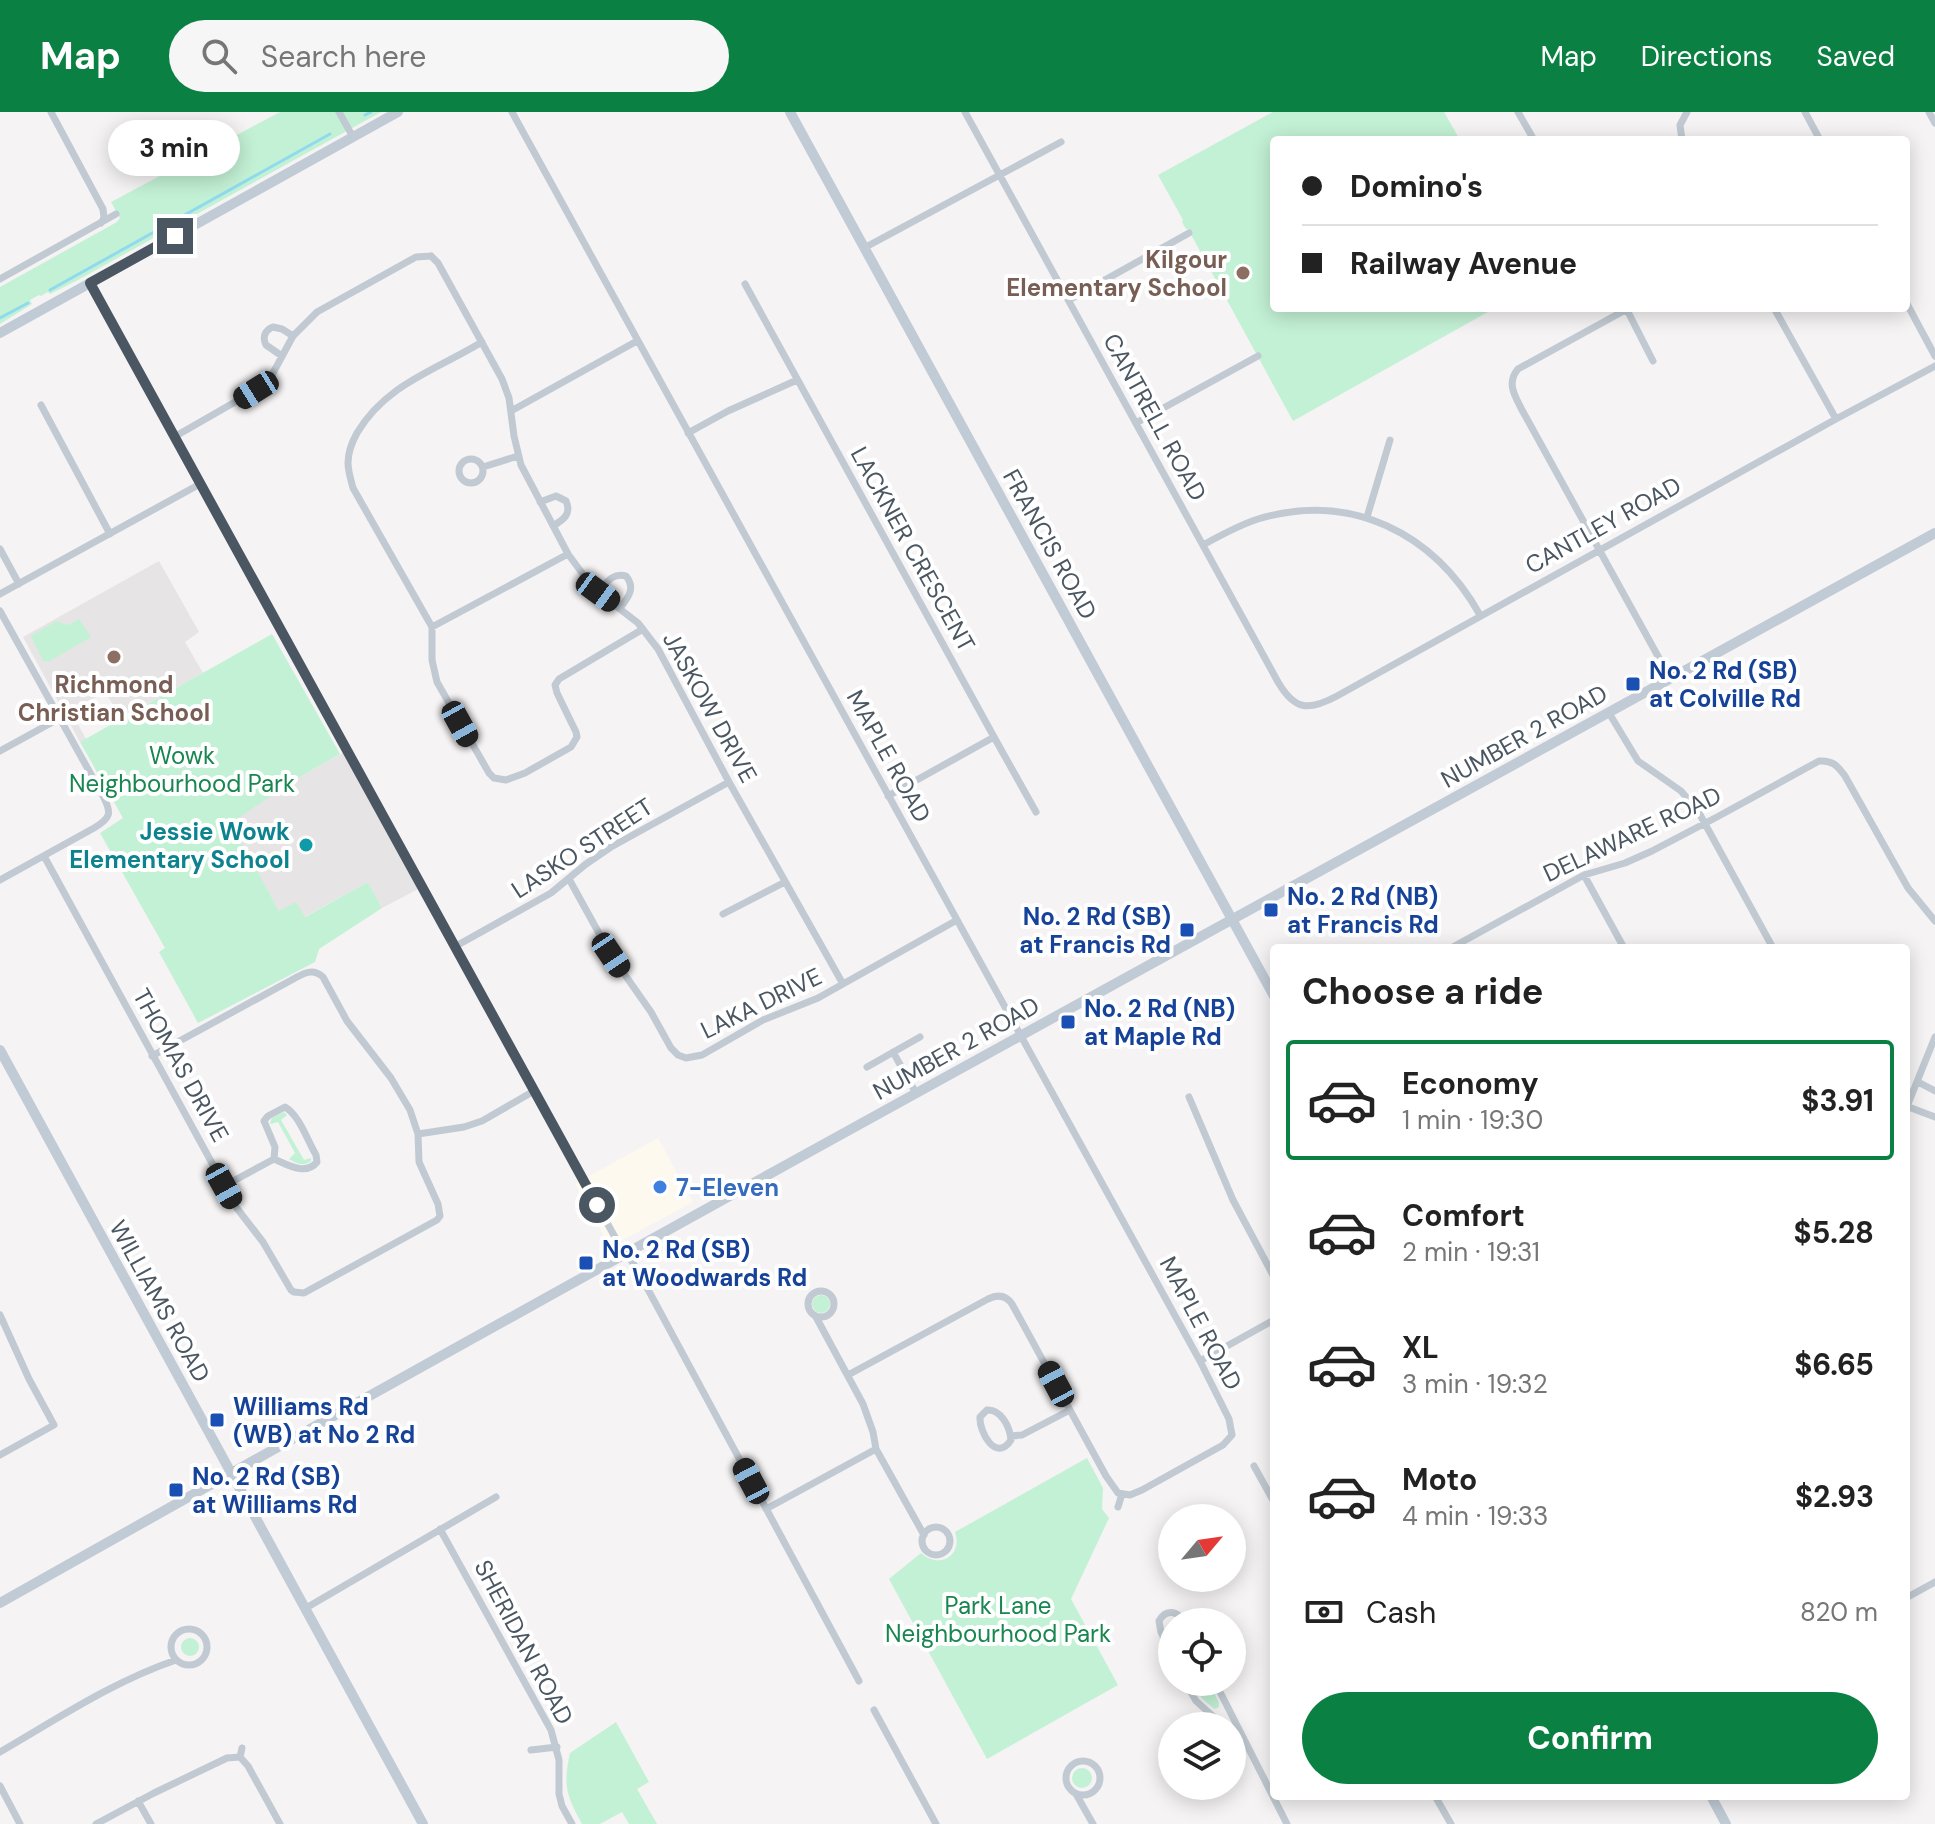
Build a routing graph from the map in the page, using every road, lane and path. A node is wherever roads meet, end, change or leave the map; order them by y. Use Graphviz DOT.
graph roads {
  1 [pos="51,112"];
  2 [pos="339,112"];
  3 [pos="398,112"];
  4 [pos="512,112"];
  5 [pos="790,112"];
  6 [pos="965,112"];
  7 [pos="1518,112"];
  8 [pos="1687,112"];
  9 [pos="1805,112"];
  10 [pos="1929,112"];
  11 [pos="1935,123"];
  12 [pos="1532,136"];
  13 [pos="1681,136"];
  14 [pos="1818,136"];
  15 [pos="353,137"];
  16 [pos="1061,142"];
  17 [pos="1000,174"];
  18 [pos="116,214"];
  19 [pos="101,223"];
  20 [pos="1189,233"];
  21 [pos="864,248"];
  22 [pos="0,279"];
  23 [pos="90,283"];
  24 [pos="745,284"];
  25 [pos="1069,300"];
  26 [pos="1910,309"];
  27 [pos="1620,312"];
  28 [pos="1629,312"];
  29 [pos="1776,312"];
  30 [pos="0,333"];
  31 [pos="293,336"];
  32 [pos="637,341"];
  33 [pos="482,342"];
  34 [pos="282,356"];
  35 [pos="1258,356"];
  36 [pos="1935,356"];
  37 [pos="1653,361"];
  38 [pos="1935,366"];
  39 [pos="797,380"];
  40 [pos="41,405"];
  41 [pos="511,411"];
  42 [pos="1836,419"];
  43 [pos="1136,423"];
  44 [pos="688,433"];
  45 [pos="174,437"];
  46 [pos="1390,440"];
  47 [pos="518,456"];
  48 [pos="483,467"];
  49 [pos="200,484"];
  50 [pos="540,502"];
  51 [pos="1367,517"];
  52 [pos="553,526"];
  53 [pos="1935,533"];
  54 [pos="110,534"];
  55 [pos="1203,545"];
  56 [pos="0,549"];
  57 [pos="1600,550"];
  58 [pos="568,554"];
  59 [pos="19,584"];
  60 [pos="598,592"];
  61 [pos="0,594"];
  62 [pos="620,608"];
  63 [pos="0,611"];
  64 [pos="1480,615"];
  65 [pos="432,627"];
  66 [pos="643,629"];
  67 [pos="1670,678"];
  68 [pos="1289,698"];
  69 [pos="1609,713"];
  70 [pos="60,718"];
  71 [pos="994,737"];
  72 [pos="0,751"];
  73 [pos="729,782"];
  74 [pos="888,796"];
  75 [pos="1036,812"];
  76 [pos="1705,824"];
  77 [pos="44,856"];
  78 [pos="1584,875"];
  79 [pos="569,879"];
  80 [pos="0,880"];
  81 [pos="785,882"];
  82 [pos="723,914"];
  83 [pos="1232,919"];
  84 [pos="957,920"];
  85 [pos="1935,921"];
  86 [pos="1458,944"];
  87 [pos="1622,944"];
  88 [pos="1771,944"];
  89 [pos="456,946"];
  90 [pos="843,984"];
  91 [pos="1270,989"];
  92 [pos="1021,1035"];
  93 [pos="920,1037"];
  94 [pos="1935,1037"];
  95 [pos="0,1050"];
  96 [pos="893,1052"];
  97 [pos="152,1056"];
  98 [pos="867,1067"];
  99 [pos="1918,1082"];
  100 [pos="534,1091"];
  101 [pos="1935,1091"];
  102 [pos="916,1093"];
  103 [pos="1189,1097"];
  104 [pos="1910,1099"];
  105 [pos="1910,1108"];
  106 [pos="1935,1117"];
  107 [pos="418,1134"];
  108 [pos="274,1159"];
  109 [pos="224,1186"];
  110 [pos="627,1254"];
  111 [pos="1270,1269"];
  112 [pos="0,1315"];
  113 [pos="816,1317"];
  114 [pos="1270,1322"];
  115 [pos="1200,1361"];
  116 [pos="848,1375"];
  117 [pos="1070,1410"];
  118 [pos="1011,1436"];
  119 [pos="876,1449"];
  120 [pos="0,1455"];
  121 [pos="1254,1466"];
  122 [pos="231,1473"];
  123 [pos="1122,1494"];
  124 [pos="1270,1495"];
  125 [pos="496,1497"];
  126 [pos="1118,1507"];
  127 [pos="766,1509"];
  128 [pos="440,1529"];
  129 [pos="924,1535"];
  130 [pos="1935,1582"];
  131 [pos="1910,1596"];
  132 [pos="0,1603"];
  133 [pos="306,1608"];
  134 [pos="176,1660"];
  135 [pos="859,1681"];
  136 [pos="1193,1696"];
  137 [pos="874,1710"];
  138 [pos="1208,1712"];
  139 [pos="557,1747"];
  140 [pos="1246,1747"];
  141 [pos="242,1748"];
  142 [pos="531,1750"];
  143 [pos="0,1752"];
  144 [pos="240,1757"];
  145 [pos="1270,1784"];
  146 [pos="0,1786"];
  147 [pos="1076,1794"];
  148 [pos="1280,1800"];
  149 [pos="1437,1800"];
  150 [pos="1713,1800"];
  151 [pos="138,1801"];
  152 [pos="20,1824"];
  153 [pos="96,1824"];
  154 [pos="151,1824"];
  155 [pos="280,1824"];
  156 [pos="423,1824"];
  157 [pos="572,1824"];
  158 [pos="936,1824"];
  159 [pos="1093,1824"];
  160 [pos="1287,1824"];
  161 [pos="1451,1824"];
  162 [pos="1726,1824"];
  1 -- 19 [label="street"];
  2 -- 15 [label="street"];
  3 -- 15 [label="main road"];
  4 -- 32 [label="street, MAPLE ROAD"];
  5 -- 21 [label="main road, FRANCIS ROAD"];
  6 -- 17 [label="street, CANTRELL ROAD"];
  7 -- 12 [label="street"];
  8 -- 13 [label="street"];
  9 -- 14 [label="street"];
  10 -- 11 [label="street"];
  15 -- 23 [label="main road"];
  16 -- 17 [label="street"];
  17 -- 21 [label="street"];
  17 -- 25 [label="street, CANTRELL ROAD"];
  18 -- 19 [label="street"];
  19 -- 22 [label="street"];
  20 -- 25 [label="street"];
  21 -- 83 [label="main road, FRANCIS ROAD"];
  23 -- 30 [label="main road"];
  23 -- 45 [label="street"];
  24 -- 39 [label="street, LACKNER CRESCENT"];
  25 -- 43 [label="street, CANTRELL ROAD"];
  26 -- 36 [label="street"];
  27 -- 57 [label="street"];
  28 -- 37 [label="street"];
  29 -- 42 [label="street"];
  31 -- 33 [label="street, JASKOW DRIVE"];
  31 -- 34 [label="street"];
  31 -- 34 [label="street"];
  32 -- 41 [label="street"];
  32 -- 44 [label="street, MAPLE ROAD"];
  33 -- 41 [label="street, JASKOW DRIVE"];
  33 -- 65 [label="street"];
  34 -- 45 [label="street"];
  35 -- 43 [label="street"];
  38 -- 42 [label="street, CANTLEY ROAD"];
  39 -- 44 [label="street"];
  39 -- 71 [label="street, LACKNER CRESCENT"];
  40 -- 54 [label="street"];
  41 -- 47 [label="street, JASKOW DRIVE"];
  42 -- 57 [label="street, CANTLEY ROAD"];
  43 -- 55 [label="street, CANTRELL ROAD"];
  44 -- 74 [label="street, MAPLE ROAD"];
  45 -- 49 [label="street"];
  46 -- 51 [label="street"];
  47 -- 48 [label="street"];
  47 -- 50 [label="street, JASKOW DRIVE"];
  49 -- 54 [label="street"];
  49 -- 89 [label="street"];
  50 -- 52 [label="street, JASKOW DRIVE"];
  50 -- 52 [label="street"];
  51 -- 55 [label="street"];
  51 -- 64 [label="street"];
  52 -- 58 [label="street, JASKOW DRIVE"];
  53 -- 67 [label="main road, NUMBER 2 ROAD"];
  54 -- 59 [label="street"];
  55 -- 68 [label="street, CANTRELL ROAD"];
  56 -- 59 [label="street"];
  57 -- 64 [label="street, CANTLEY ROAD"];
  57 -- 67 [label="street"];
  58 -- 60 [label="street, JASKOW DRIVE"];
  58 -- 65 [label="street"];
  59 -- 61 [label="street"];
  60 -- 62 [label="street, JASKOW DRIVE"];
  60 -- 62 [label="street"];
  62 -- 66 [label="street, JASKOW DRIVE"];
  63 -- 70 [label="street"];
  64 -- 68 [label="street, CANTLEY ROAD"];
  65 -- 66 [label="street"];
  66 -- 73 [label="street, JASKOW DRIVE"];
  67 -- 69 [label="main road, NUMBER 2 ROAD"];
  69 -- 76 [label="street"];
  69 -- 83 [label="main road, NUMBER 2 ROAD"];
  70 -- 72 [label="street"];
  70 -- 77 [label="street"];
  71 -- 74 [label="street"];
  71 -- 75 [label="street, LACKNER CRESCENT"];
  73 -- 79 [label="street, LASKO STREET"];
  73 -- 81 [label="street, JASKOW DRIVE"];
  74 -- 84 [label="street, MAPLE ROAD"];
  76 -- 78 [label="street, DELAWARE ROAD"];
  76 -- 85 [label="street, DELAWARE ROAD"];
  76 -- 88 [label="street"];
  77 -- 80 [label="street"];
  77 -- 97 [label="street, THOMAS DRIVE"];
  78 -- 86 [label="street, DELAWARE ROAD"];
  78 -- 87 [label="street"];
  79 -- 89 [label="street, LASKO STREET"];
  79 -- 90 [label="street, LAKA DRIVE"];
  81 -- 82 [label="street"];
  81 -- 90 [label="street, JASKOW DRIVE"];
  83 -- 91 [label="main road, FRANCIS ROAD"];
  83 -- 92 [label="main road, NUMBER 2 ROAD"];
  84 -- 90 [label="street, LAKA DRIVE"];
  84 -- 92 [label="street, MAPLE ROAD"];
  89 -- 100 [label="street"];
  92 -- 102 [label="main road, NUMBER 2 ROAD"];
  92 -- 115 [label="street, MAPLE ROAD"];
  93 -- 96 [label="street"];
  94 -- 99 [label="street"];
  95 -- 122 [label="main road, WILLIAMS ROAD"];
  96 -- 98 [label="street"];
  96 -- 102 [label="street"];
  97 -- 107 [label="street"];
  97 -- 109 [label="street, THOMAS DRIVE"];
  99 -- 101 [label="street"];
  99 -- 104 [label="street"];
  100 -- 107 [label="street"];
  100 -- 110 [label="street"];
  102 -- 110 [label="main road, NUMBER 2 ROAD"];
  103 -- 111 [label="street"];
  105 -- 106 [label="street"];
  107 -- 109 [label="street, THOMAS DRIVE"];
  108 -- 108 [label="street"];
  108 -- 109 [label="street"];
  110 -- 122 [label="main road, NUMBER 2 ROAD"];
  110 -- 127 [label="street"];
  112 -- 120 [label="street"];
  113 -- 116 [label="street"];
  114 -- 115 [label="street"];
  115 -- 123 [label="street, MAPLE ROAD"];
  116 -- 117 [label="street"];
  116 -- 119 [label="street"];
  117 -- 118 [label="street"];
  117 -- 123 [label="street"];
  118 -- 118 [label="street"];
  119 -- 127 [label="street"];
  119 -- 129 [label="street"];
  121 -- 124 [label="street"];
  122 -- 132 [label="main road, NUMBER 2 ROAD"];
  122 -- 133 [label="main road, WILLIAMS ROAD"];
  123 -- 126 [label="street"];
  125 -- 128 [label="street"];
  127 -- 135 [label="street"];
  128 -- 133 [label="street"];
  128 -- 139 [label="street, SHERIDAN ROAD"];
  130 -- 131 [label="street"];
  133 -- 156 [label="main road, WILLIAMS ROAD"];
  134 -- 134 [label="street"];
  134 -- 143 [label="street"];
  136 -- 138 [label="street"];
  137 -- 158 [label="street"];
  139 -- 142 [label="street"];
  139 -- 157 [label="street, SHERIDAN ROAD"];
  140 -- 145 [label="street"];
  141 -- 144 [label="street"];
  144 -- 151 [label="street"];
  144 -- 155 [label="street"];
  146 -- 152 [label="street"];
  147 -- 147 [label="street"];
  147 -- 159 [label="street"];
  148 -- 160 [label="street"];
  149 -- 161 [label="street"];
  150 -- 162 [label="main road"];
  151 -- 153 [label="street"];
  151 -- 154 [label="street"];
}
